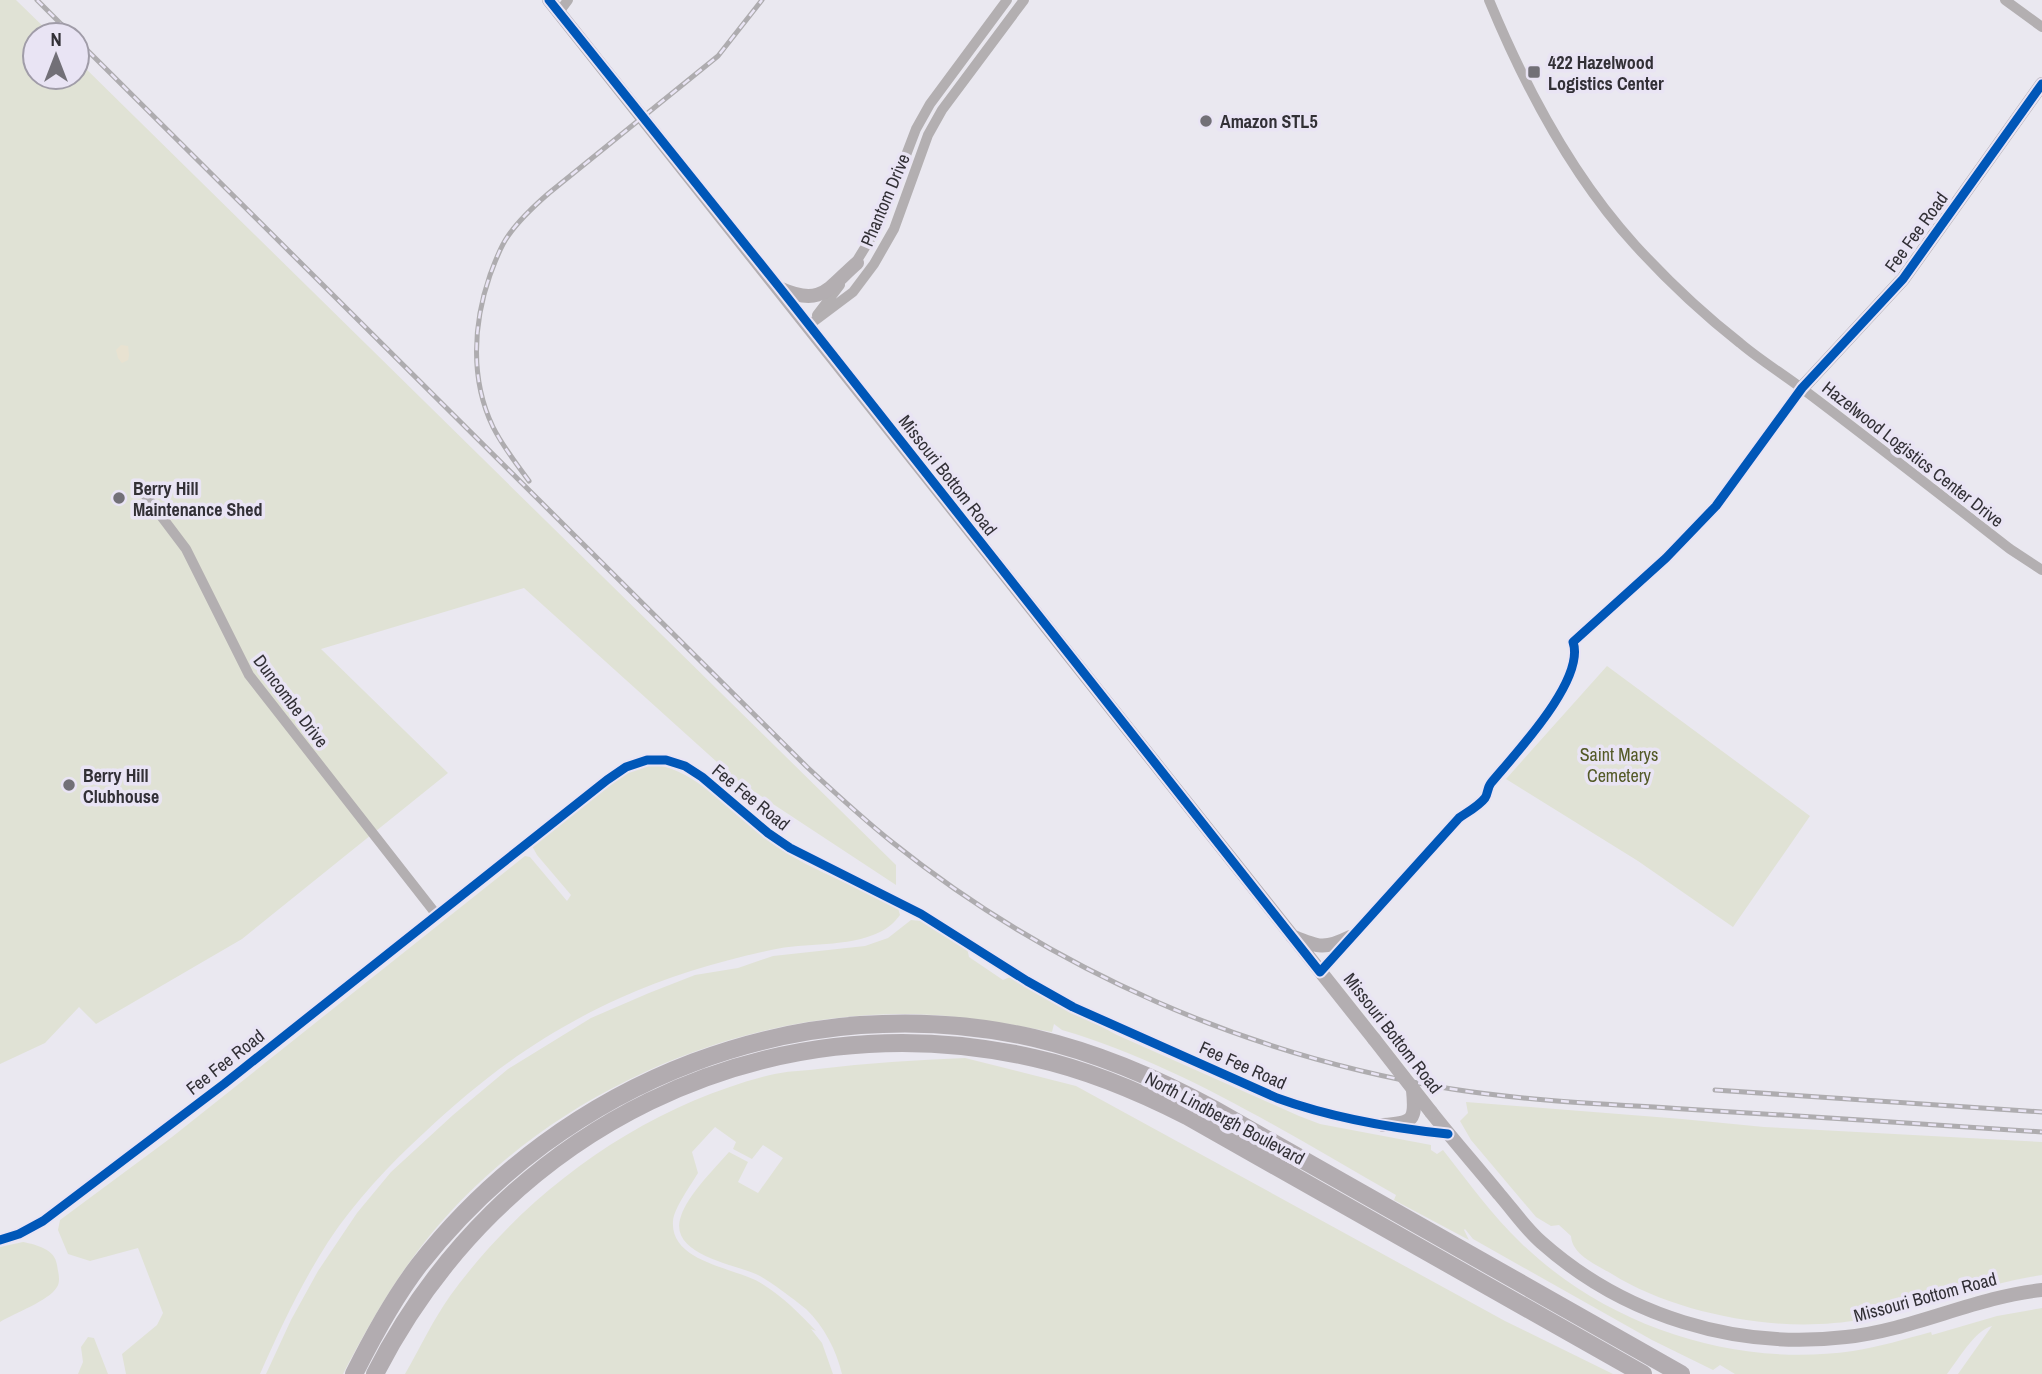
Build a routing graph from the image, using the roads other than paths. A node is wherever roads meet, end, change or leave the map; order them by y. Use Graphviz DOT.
graph roads {
  1 [pos="549,0"];
  2 [pos="568,0"];
  3 [pos="1007,0"];
  4 [pos="1024,0"];
  5 [pos="1489,0"];
  6 [pos="2005,0"];
  7 [pos="559,12"];
  8 [pos="2042,27"];
  9 [pos="2042,84"];
  10 [pos="857,263"];
  11 [pos="780,288"];
  12 [pos="809,325"];
  13 [pos="1802,388"];
  14 [pos="144,492"];
  15 [pos="2042,570"];
  16 [pos="1485,799"];
  17 [pos="436,914"];
  18 [pos="1291,936"];
  19 [pos="1350,937"];
  20 [pos="1320,972"];
  21 [pos="1413,1090"];
  22 [pos="1383,1125"];
  23 [pos="1448,1134"];
  24 [pos="0,1240"];
  25 [pos="2042,1290"];
  26 [pos="354,1374"];
  27 [pos="374,1374"];
  28 [pos="1643,1374"];
  29 [pos="1681,1374"];
  1 -- 7 [label="street, Missouri Bottom Road"];
  2 -- 7 [label="street"];
  3 -- 10 [label="street, Phantom Drive"];
  4 -- 12 [label="street, Phantom Drive"];
  5 -- 13 [label="street, Hazelwood Logistics Center Drive"];
  6 -- 8 [label="street"];
  7 -- 11 [label="street, Missouri Bottom Road"];
  9 -- 13 [label="street, Fee Fee Road"];
  10 -- 11 [label="street"];
  10 -- 12 [label="street, Phantom Drive"];
  11 -- 12 [label="street, Missouri Bottom Road"];
  12 -- 18 [label="street, Missouri Bottom Road"];
  13 -- 15 [label="street, Hazelwood Logistics Center Drive"];
  14 -- 17 [label="street, Duncombe Drive"];
  16 -- 19 [label="street"];
  17 -- 22 [label="street, Fee Fee Road"];
  17 -- 24 [label="street, Fee Fee Road"];
  18 -- 19 [label="street"];
  18 -- 20 [label="street, Missouri Bottom Road"];
  19 -- 20 [label="street"];
  20 -- 21 [label="street, Missouri Bottom Road, bridge"];
  21 -- 22 [label="street"];
  21 -- 23 [label="street, Missouri Bottom Road, bridge"];
  22 -- 23 [label="street, Fee Fee Road"];
  23 -- 25 [label="street, Missouri Bottom Road"];
  26 -- 29 [label="highway, North Lindbergh Boulevard"];
  27 -- 28 [label="highway, North Lindbergh Boulevard"];
}
